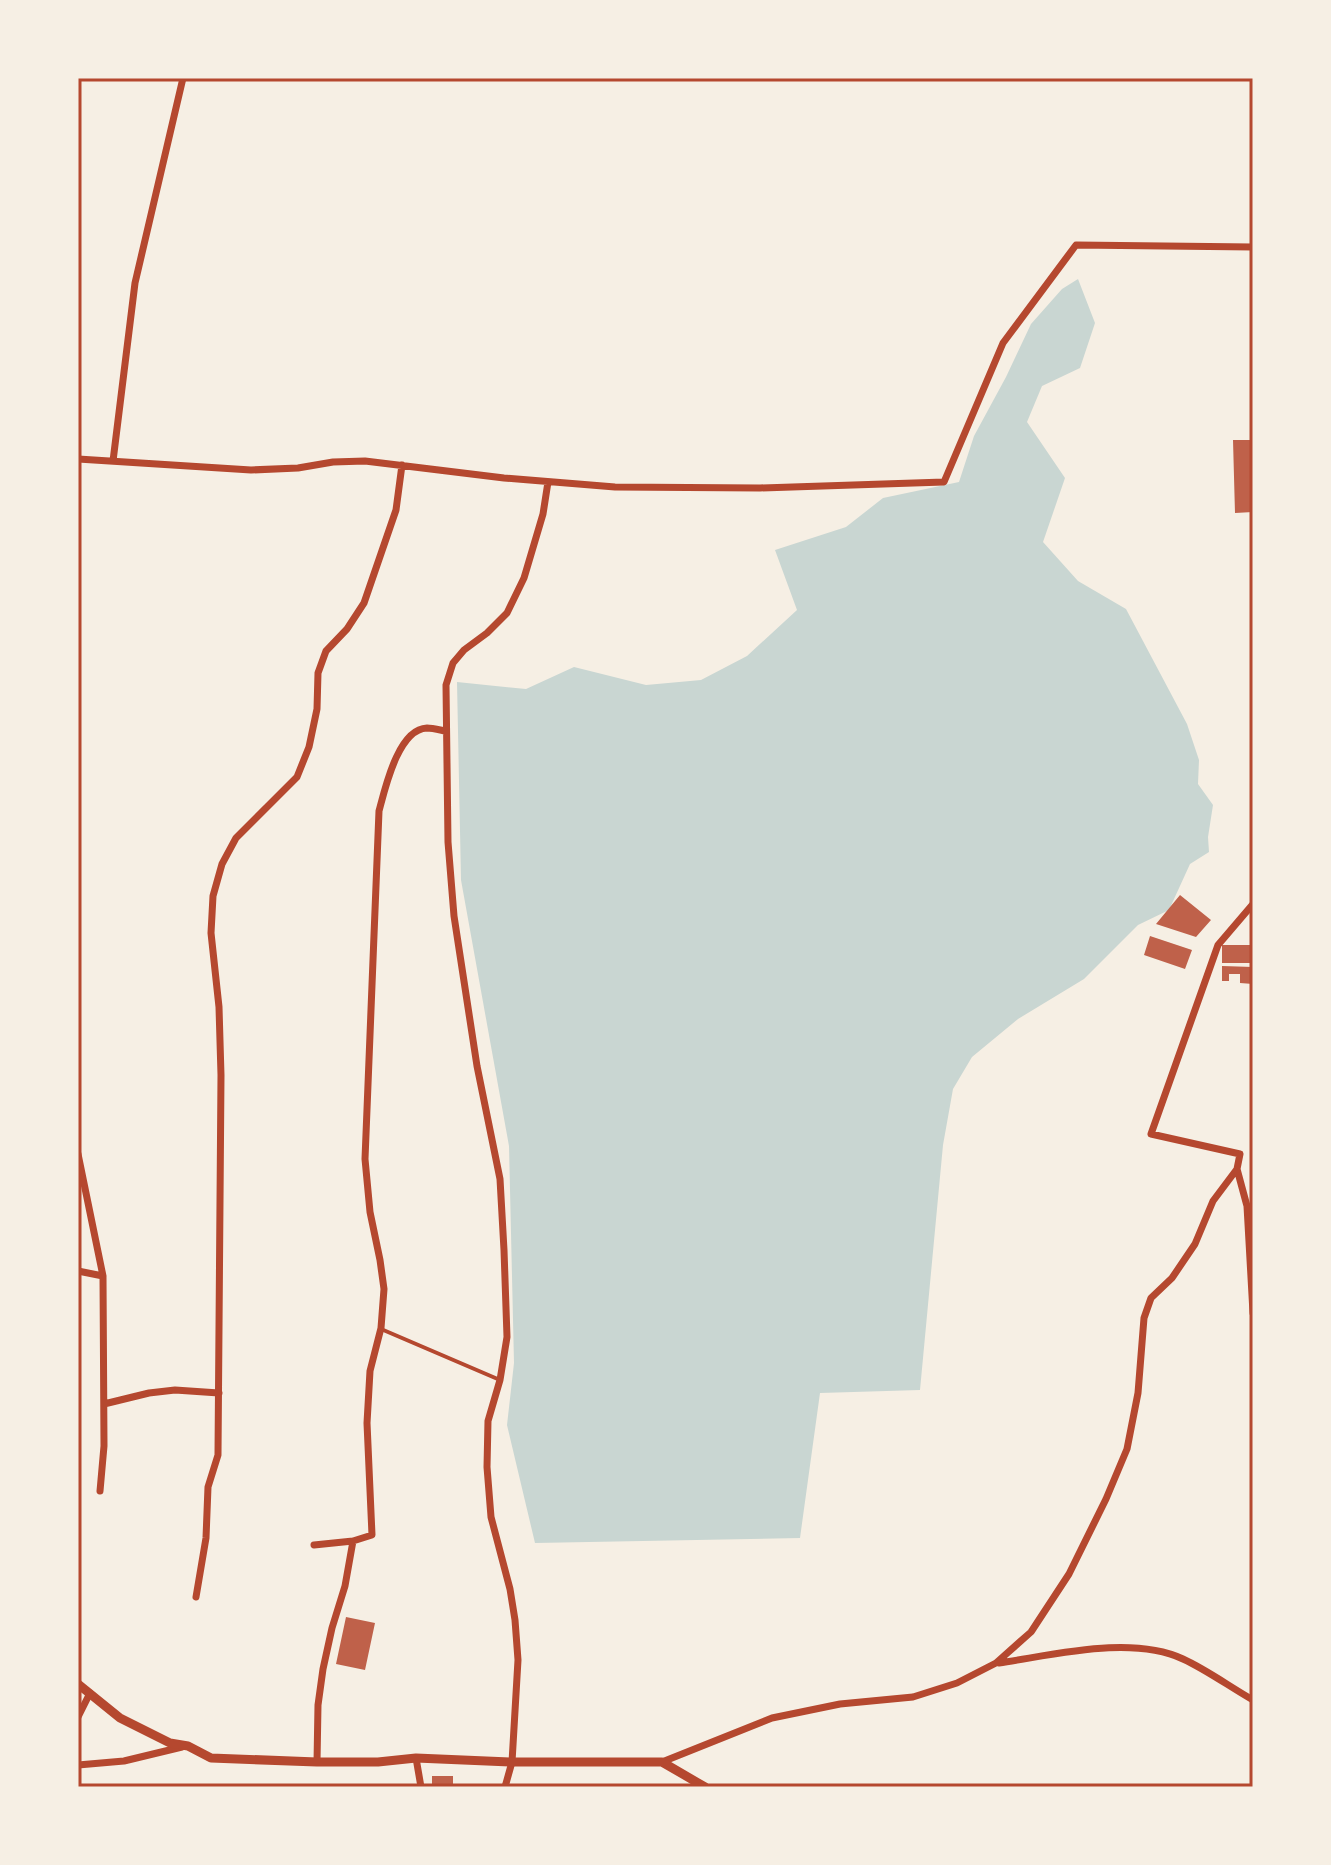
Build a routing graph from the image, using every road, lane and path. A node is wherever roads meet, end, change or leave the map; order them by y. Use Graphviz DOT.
graph roads {
  1 [pos="183,78"];
  2 [pos="1253,247"];
  3 [pos="78,459"];
  4 [pos="113,461"];
  5 [pos="402,465"];
  6 [pos="548,482"];
  7 [pos="445,731"];
  8 [pos="1253,904"];
  9 [pos="78,1154"];
  10 [pos="1237,1169"];
  11 [pos="78,1271"];
  12 [pos="103,1276"];
  13 [pos="1253,1313"];
  14 [pos="381,1328"];
  15 [pos="500,1380"];
  16 [pos="219,1393"];
  17 [pos="104,1404"];
  18 [pos="100,1491"];
  19 [pos="353,1541"];
  20 [pos="314,1545"];
  21 [pos="196,1597"];
  22 [pos="996,1663"];
  23 [pos="78,1684"];
  24 [pos="90,1693"];
  25 [pos="1253,1700"];
  26 [pos="78,1717"];
  27 [pos="188,1746"];
  28 [pos="416,1758"];
  29 [pos="317,1762"];
  30 [pos="512,1762"];
  31 [pos="662,1762"];
  32 [pos="78,1765"];
  33 [pos="421,1787"];
  34 [pos="505,1787"];
  35 [pos="705,1787"];
  1 -- 4 [label="street"];
  2 -- 6 [label="street"];
  3 -- 4 [label="street"];
  4 -- 5 [label="street"];
  5 -- 6 [label="street"];
  5 -- 16 [label="street"];
  6 -- 7 [label="street"];
  7 -- 14 [label="street"];
  7 -- 15 [label="street"];
  8 -- 10 [label="street"];
  9 -- 12 [label="street"];
  10 -- 13 [label="street"];
  10 -- 22 [label="street"];
  11 -- 12 [label="street"];
  12 -- 17 [label="street"];
  14 -- 15 [label="lane"];
  14 -- 19 [label="street"];
  15 -- 30 [label="street"];
  16 -- 17 [label="street"];
  16 -- 21 [label="street"];
  17 -- 18 [label="street"];
  19 -- 20 [label="street"];
  19 -- 29 [label="street"];
  22 -- 25 [label="street"];
  22 -- 31 [label="street"];
  23 -- 24 [label="street"];
  24 -- 26 [label="street"];
  24 -- 27 [label="street"];
  27 -- 29 [label="street"];
  27 -- 32 [label="street"];
  28 -- 29 [label="street"];
  28 -- 30 [label="street"];
  28 -- 33 [label="street"];
  30 -- 31 [label="street"];
  30 -- 34 [label="street"];
  31 -- 35 [label="street"];
}
